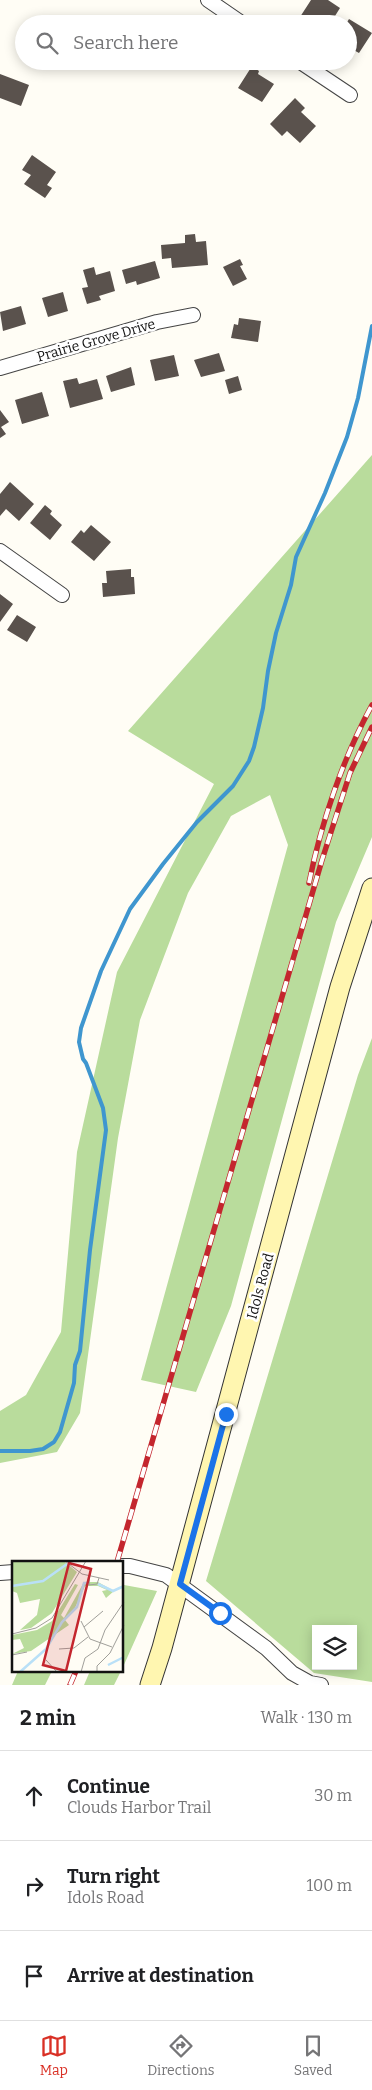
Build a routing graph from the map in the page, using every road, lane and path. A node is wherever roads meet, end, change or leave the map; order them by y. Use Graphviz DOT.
graph roads {
  1 [pos="208,0"];
  2 [pos="230,15"];
  3 [pos="312,70"];
  4 [pos="350,95"];
  5 [pos="193,315"];
  6 [pos="0,368"];
  7 [pos="0,551"];
  8 [pos="62,595"];
  9 [pos="372,888"];
  10 [pos="124,1566"];
  11 [pos="180,1584"];
  12 [pos="150,1685"];
  13 [pos="321,1685"];
  1 -- 2 [label="street"];
  3 -- 4 [label="street"];
  5 -- 6 [label="street, Prairie Grove Drive"];
  7 -- 8 [label="street"];
  9 -- 11 [label="main road, Idols Road"];
  10 -- 11 [label="street"];
  11 -- 12 [label="main road, Idols Road"];
  11 -- 13 [label="street"];
}
